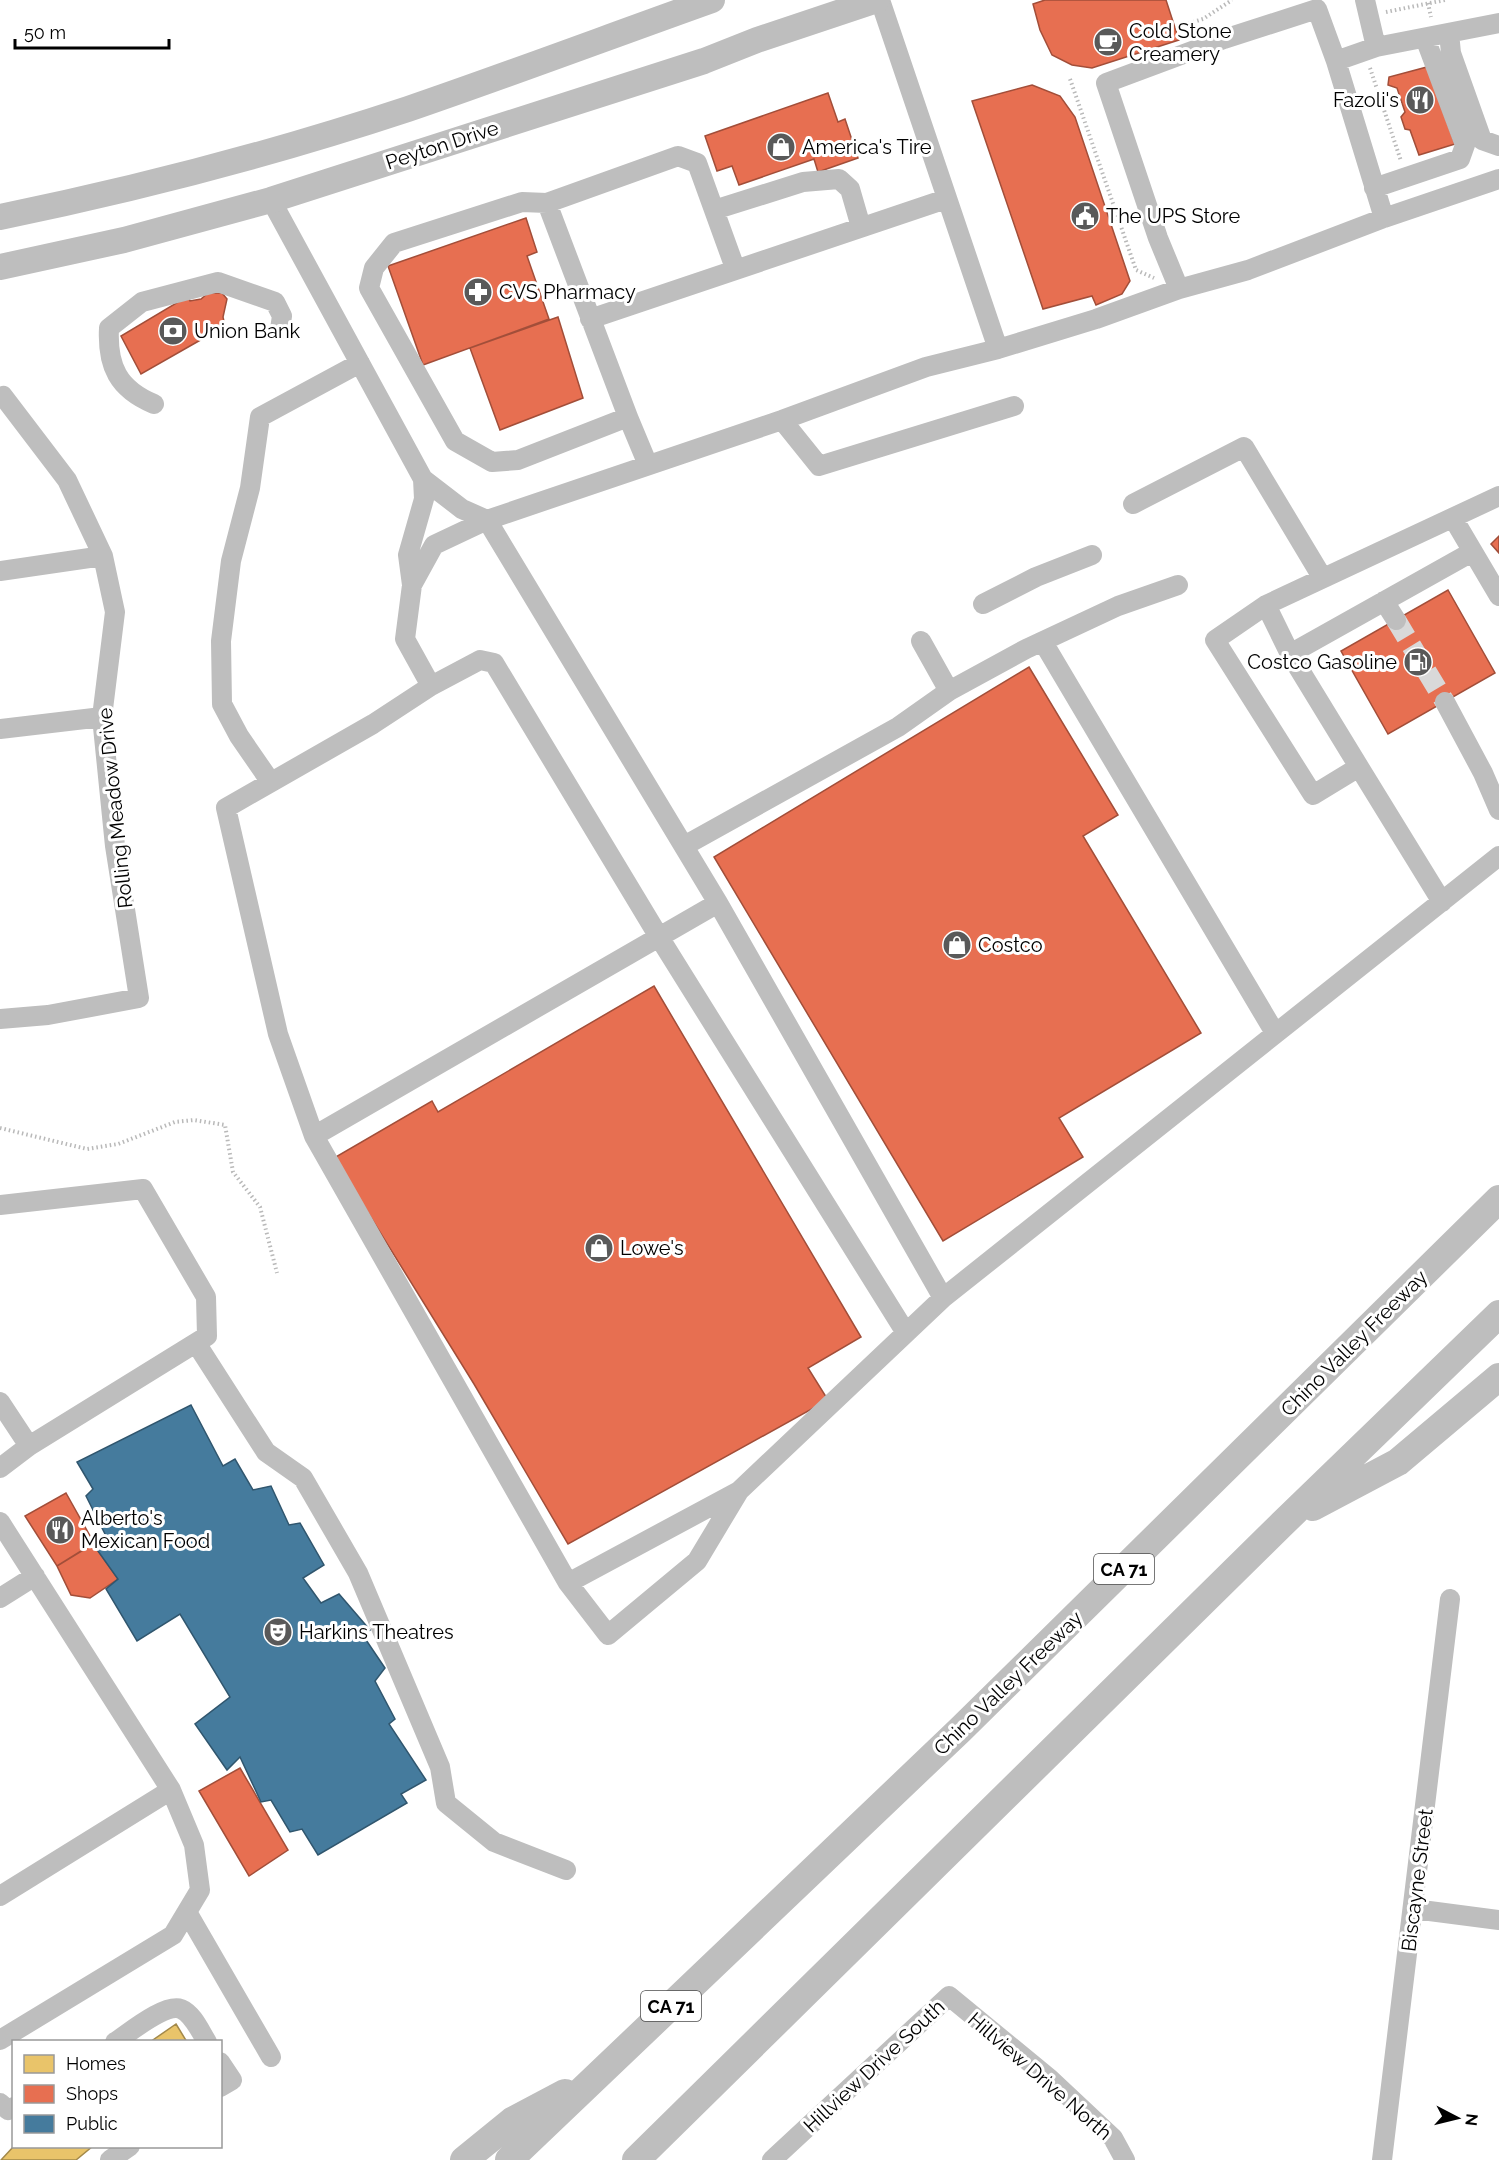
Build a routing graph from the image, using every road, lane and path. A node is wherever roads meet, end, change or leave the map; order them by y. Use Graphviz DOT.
graph roads {
  1 [pos="712,0"];
  2 [pos="879,0"];
  3 [pos="1232,0"];
  4 [pos="1445,0"];
  5 [pos="1367,8"];
  6 [pos="1499,23"];
  7 [pos="1180,26"];
  8 [pos="1449,33"];
  9 [pos="1425,38"];
  10 [pos="1370,49"];
  11 [pos="1336,60"];
  12 [pos="1499,146"];
  13 [pos="1407,177"];
  14 [pos="1499,179"];
  15 [pos="1374,188"];
  16 [pos="271,200"];
  17 [pos="946,200"];
  18 [pos="547,203"];
  19 [pos="714,210"];
  20 [pos="0,217"];
  21 [pos="1383,218"];
  22 [pos="861,227"];
  23 [pos="0,267"];
  24 [pos="735,268"];
  25 [pos="1179,289"];
  26 [pos="590,319"];
  27 [pos="280,329"];
  28 [pos="998,349"];
  29 [pos="360,363"];
  30 [pos="2,396"];
  31 [pos="154,404"];
  32 [pos="1014,406"];
  33 [pos="627,417"];
  34 [pos="782,420"];
  35 [pos="648,465"];
  36 [pos="423,479"];
  37 [pos="1499,496"];
  38 [pos="1133,504"];
  39 [pos="1453,518"];
  40 [pos="487,520"];
  41 [pos="1472,552"];
  42 [pos="1092,555"];
  43 [pos="103,556"];
  44 [pos="0,571"];
  45 [pos="1322,577"];
  46 [pos="412,585"];
  47 [pos="1178,585"];
  48 [pos="1499,596"];
  49 [pos="1384,601"];
  50 [pos="983,604"];
  51 [pos="1266,605"];
  52 [pos="1396,620"];
  53 [pos="921,641"];
  54 [pos="1043,642"];
  55 [pos="1290,654"];
  56 [pos="431,686"];
  57 [pos="949,691"];
  58 [pos="1445,702"];
  59 [pos="102,717"];
  60 [pos="0,729"];
  61 [pos="1359,767"];
  62 [pos="270,781"];
  63 [pos="1499,810"];
  64 [pos="684,846"];
  65 [pos="1499,855"];
  66 [pos="1442,902"];
  67 [pos="718,903"];
  68 [pos="659,937"];
  69 [pos="0,1019"];
  70 [pos="1275,1033"];
  71 [pos="0,1128"];
  72 [pos="314,1136"];
  73 [pos="1499,1199"];
  74 [pos="0,1205"];
  75 [pos="277,1274"];
  76 [pos="943,1298"];
  77 [pos="1499,1314"];
  78 [pos="906,1333"];
  79 [pos="196,1342"];
  80 [pos="1499,1377"];
  81 [pos="0,1402"];
  82 [pos="29,1446"];
  83 [pos="0,1468"];
  84 [pos="739,1491"];
  85 [pos="0,1522"];
  86 [pos="1282,1524"];
  87 [pos="35,1576"];
  88 [pos="568,1583"];
  89 [pos="0,1598"];
  90 [pos="1450,1599"];
  91 [pos="171,1790"];
  92 [pos="566,1870"];
  93 [pos="0,1896"];
  94 [pos="1414,1909"];
  95 [pos="187,1912"];
  96 [pos="1499,1920"];
  97 [pos="949,1996"];
  98 [pos="0,2040"];
  99 [pos="118,2040"];
  100 [pos="206,2040"];
  101 [pos="271,2057"];
  102 [pos="222,2065"];
  103 [pos="596,2076"];
  104 [pos="222,2086"];
  105 [pos="127,2148"];
  106 [pos="110,2160"];
  107 [pos="464,2160"];
  108 [pos="509,2160"];
  109 [pos="636,2160"];
  110 [pos="772,2160"];
  111 [pos="1125,2160"];
  112 [pos="1382,2160"];
  1 -- 20 [label="main road"];
  2 -- 16 [label="main road, Peyton Drive"];
  2 -- 17 [label="street"];
  3 -- 7 [label="path"];
  4 -- 5 [label="path"];
  5 -- 10 [label="street"];
  6 -- 8 [label="street"];
  8 -- 9 [label="street"];
  8 -- 12 [label="street"];
  9 -- 10 [label="street"];
  9 -- 13 [label="street"];
  10 -- 11 [label="street"];
  10 -- 13 [label="path"];
  11 -- 15 [label="street"];
  11 -- 25 [label="street"];
  13 -- 15 [label="street"];
  14 -- 21 [label="street"];
  15 -- 21 [label="street"];
  16 -- 23 [label="main road, Peyton Drive"];
  16 -- 29 [label="street"];
  17 -- 22 [label="street"];
  17 -- 28 [label="street"];
  18 -- 19 [label="street"];
  18 -- 26 [label="street"];
  18 -- 33 [label="street"];
  19 -- 22 [label="street"];
  19 -- 24 [label="street"];
  21 -- 25 [label="street"];
  22 -- 24 [label="street"];
  24 -- 26 [label="street"];
  25 -- 28 [label="street"];
  26 -- 33 [label="street"];
  27 -- 31 [label="street"];
  28 -- 34 [label="street"];
  29 -- 36 [label="street"];
  29 -- 62 [label="street"];
  30 -- 43 [label="street, Rolling Meadow Drive"];
  32 -- 34 [label="street"];
  33 -- 35 [label="street"];
  34 -- 35 [label="street"];
  35 -- 40 [label="street"];
  36 -- 40 [label="street"];
  36 -- 46 [label="street"];
  37 -- 39 [label="street"];
  38 -- 45 [label="street"];
  39 -- 41 [label="street"];
  39 -- 45 [label="street"];
  40 -- 46 [label="street"];
  40 -- 64 [label="street"];
  41 -- 48 [label="street"];
  41 -- 49 [label="street"];
  42 -- 50 [label="street"];
  43 -- 44 [label="street"];
  43 -- 59 [label="street, Rolling Meadow Drive"];
  45 -- 51 [label="street"];
  46 -- 56 [label="street"];
  47 -- 54 [label="street"];
  49 -- 52 [label="street"];
  49 -- 55 [label="street"];
  51 -- 55 [label="street"];
  51 -- 61 [label="street"];
  53 -- 57 [label="street"];
  54 -- 57 [label="street"];
  54 -- 70 [label="street"];
  55 -- 61 [label="street"];
  56 -- 62 [label="street"];
  56 -- 68 [label="street"];
  57 -- 64 [label="street"];
  58 -- 63 [label="street"];
  59 -- 60 [label="street"];
  59 -- 69 [label="street, Rolling Meadow Drive"];
  61 -- 66 [label="street"];
  62 -- 72 [label="street"];
  64 -- 67 [label="street"];
  65 -- 66 [label="street"];
  66 -- 70 [label="street"];
  67 -- 68 [label="street"];
  67 -- 76 [label="street"];
  68 -- 72 [label="street"];
  68 -- 78 [label="street"];
  70 -- 76 [label="street"];
  71 -- 75 [label="path"];
  72 -- 88 [label="street"];
  73 -- 103 [label="highway, Chino Valley Freeway / CA 71"];
  74 -- 79 [label="street"];
  76 -- 78 [label="street"];
  77 -- 86 [label="highway"];
  78 -- 84 [label="street"];
  79 -- 82 [label="street"];
  79 -- 92 [label="street"];
  80 -- 86 [label="highway"];
  81 -- 82 [label="street"];
  82 -- 83 [label="street"];
  84 -- 88 [label="street"];
  84 -- 88 [label="street"];
  85 -- 87 [label="street"];
  86 -- 109 [label="highway"];
  87 -- 89 [label="street"];
  87 -- 91 [label="street"];
  90 -- 94 [label="street, Biscayne Street"];
  91 -- 93 [label="street"];
  91 -- 95 [label="street"];
  94 -- 96 [label="street"];
  94 -- 112 [label="street, Biscayne Street"];
  95 -- 98 [label="street"];
  95 -- 101 [label="street"];
  97 -- 110 [label="street, Hillview Drive South"];
  97 -- 111 [label="street, Hillview Drive North"];
  99 -- 100 [label="street"];
  102 -- 104 [label="street"];
  103 -- 107 [label="highway"];
  103 -- 108 [label="highway, Chino Valley Freeway / CA 71"];
  105 -- 106 [label="street"];
}
